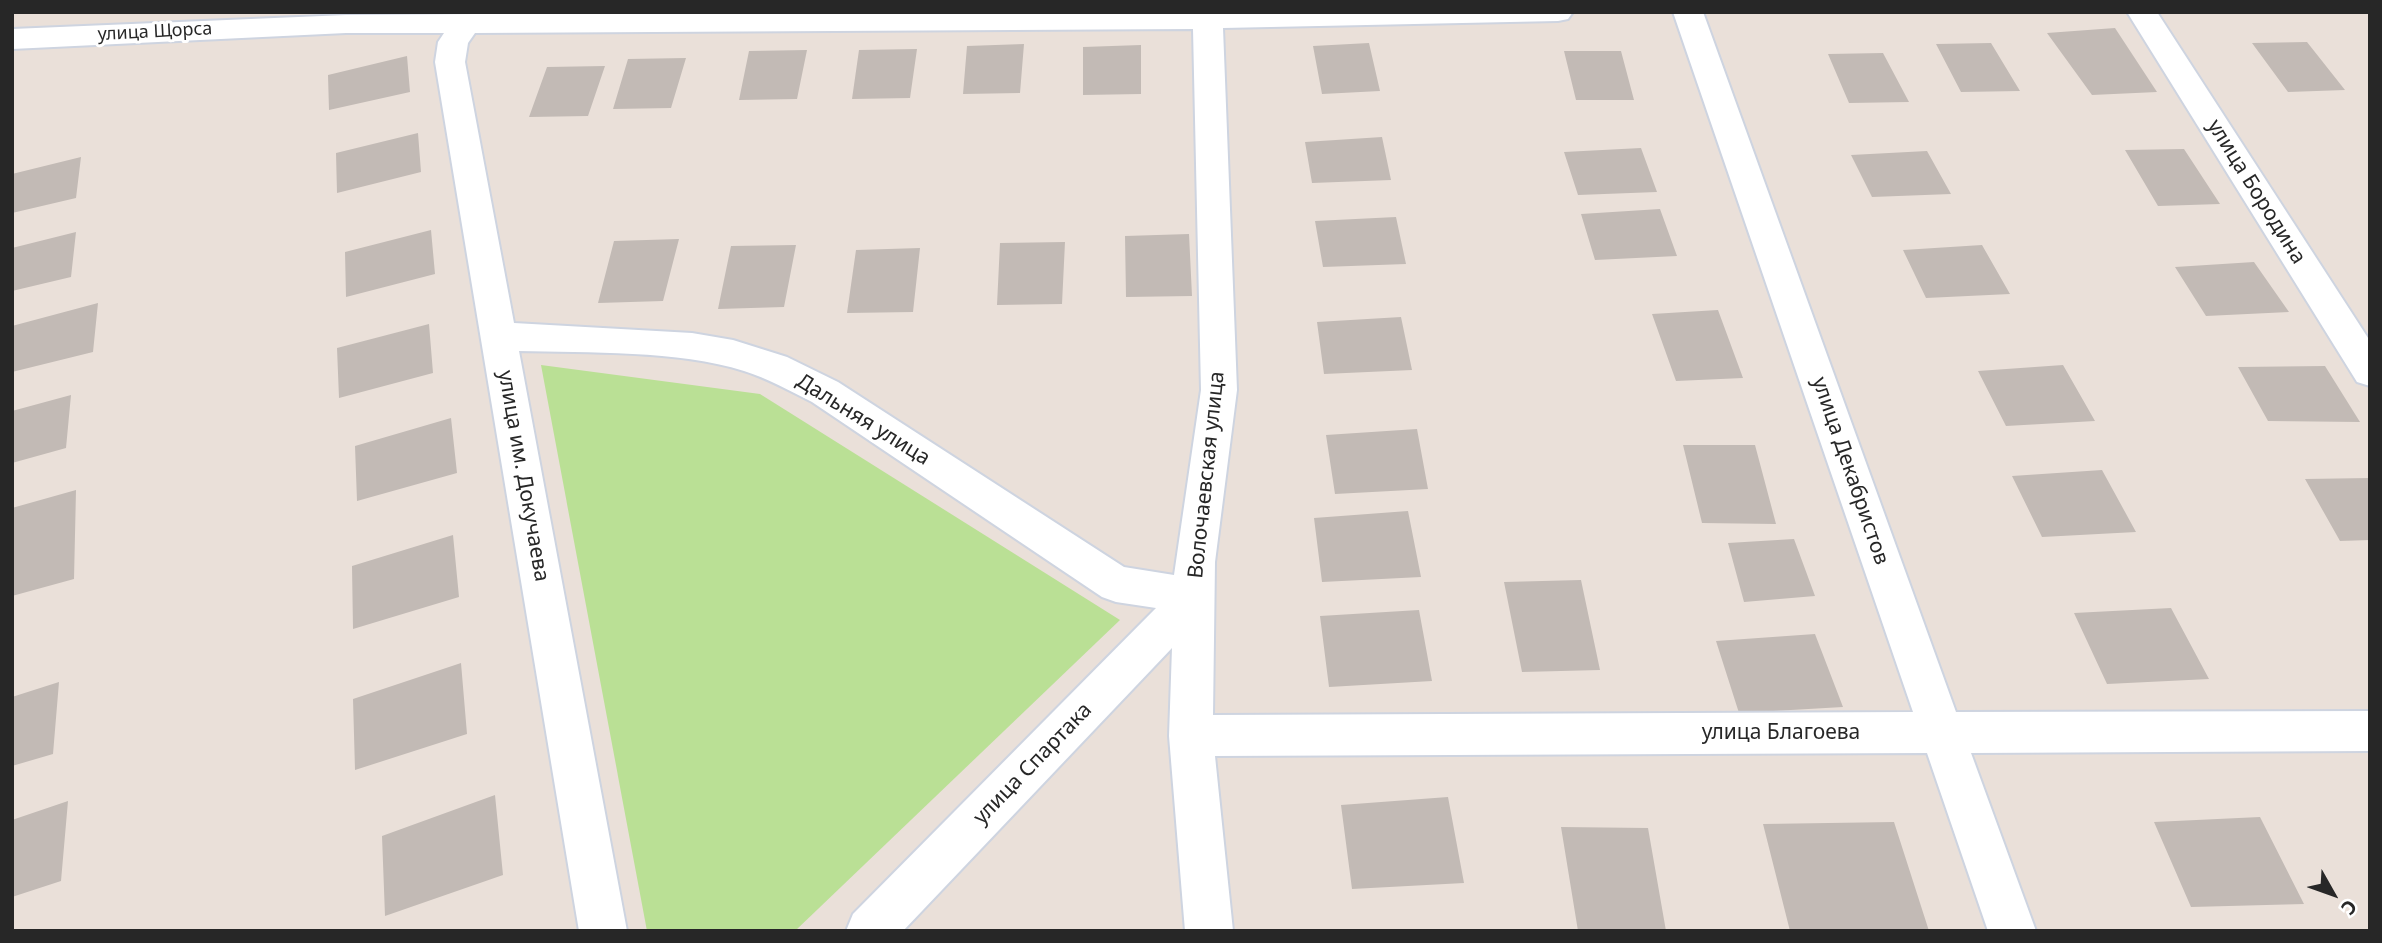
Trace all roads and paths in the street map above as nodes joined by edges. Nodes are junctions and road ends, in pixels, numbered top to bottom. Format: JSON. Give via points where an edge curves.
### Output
{"nodes":[{"id":1,"x":1558,"y":12,"type":"edge"},
{"id":2,"x":1688,"y":12,"type":"edge"},
{"id":3,"x":2142,"y":12,"type":"edge"},
{"id":4,"x":1208,"y":19,"type":"junction"},
{"id":5,"x":465,"y":24,"type":"junction"},
{"id":6,"x":12,"y":39,"type":"edge"},
{"id":7,"x":498,"y":336,"type":"junction"},
{"id":8,"x":2370,"y":372,"type":"edge"},
{"id":9,"x":1195,"y":596,"type":"junction"},
{"id":10,"x":2370,"y":731,"type":"edge"},
{"id":11,"x":1942,"y":733,"type":"junction"},
{"id":12,"x":1191,"y":736,"type":"junction"},
{"id":13,"x":603,"y":931,"type":"edge"},
{"id":14,"x":870,"y":931,"type":"edge"},
{"id":15,"x":1209,"y":931,"type":"edge"},
{"id":16,"x":2012,"y":931,"type":"edge"}],
"edges":[{"from":1,"to":4,"type":"street","name":"улица Щорса"},
{"from":2,"to":11,"type":"street","name":"улица Декабристов"},
{"from":3,"to":8,"type":"street","name":"улица Бородина"},
{"from":4,"to":5,"type":"street","name":"улица Щорса"},
{"from":4,"to":9,"type":"street","name":"Волочаевская улица","via":[[1219,390],[1195,562]]},
{"from":5,"to":6,"type":"street","name":"улица Щорса","via":[[346,24]]},
{"from":5,"to":7,"type":"street","name":"улица им. Докучаева","via":[[453,42],[450,62]]},
{"from":7,"to":9,"type":"street","name":"Дальняя улица","via":[[722,351],[781,370],[825,392],[1116,584]]},
{"from":7,"to":13,"type":"street","name":"улица им. Докучаева"},
{"from":9,"to":12,"type":"street","name":"Волочаевская улица"},
{"from":9,"to":14,"type":"street","name":"улица Спартака"},
{"from":10,"to":11,"type":"street","name":"улица Благоева"},
{"from":11,"to":12,"type":"street","name":"улица Благоева"},
{"from":11,"to":16,"type":"street","name":"улица Декабристов"},
{"from":12,"to":15,"type":"street","name":"Волочаевская улица"}]}
